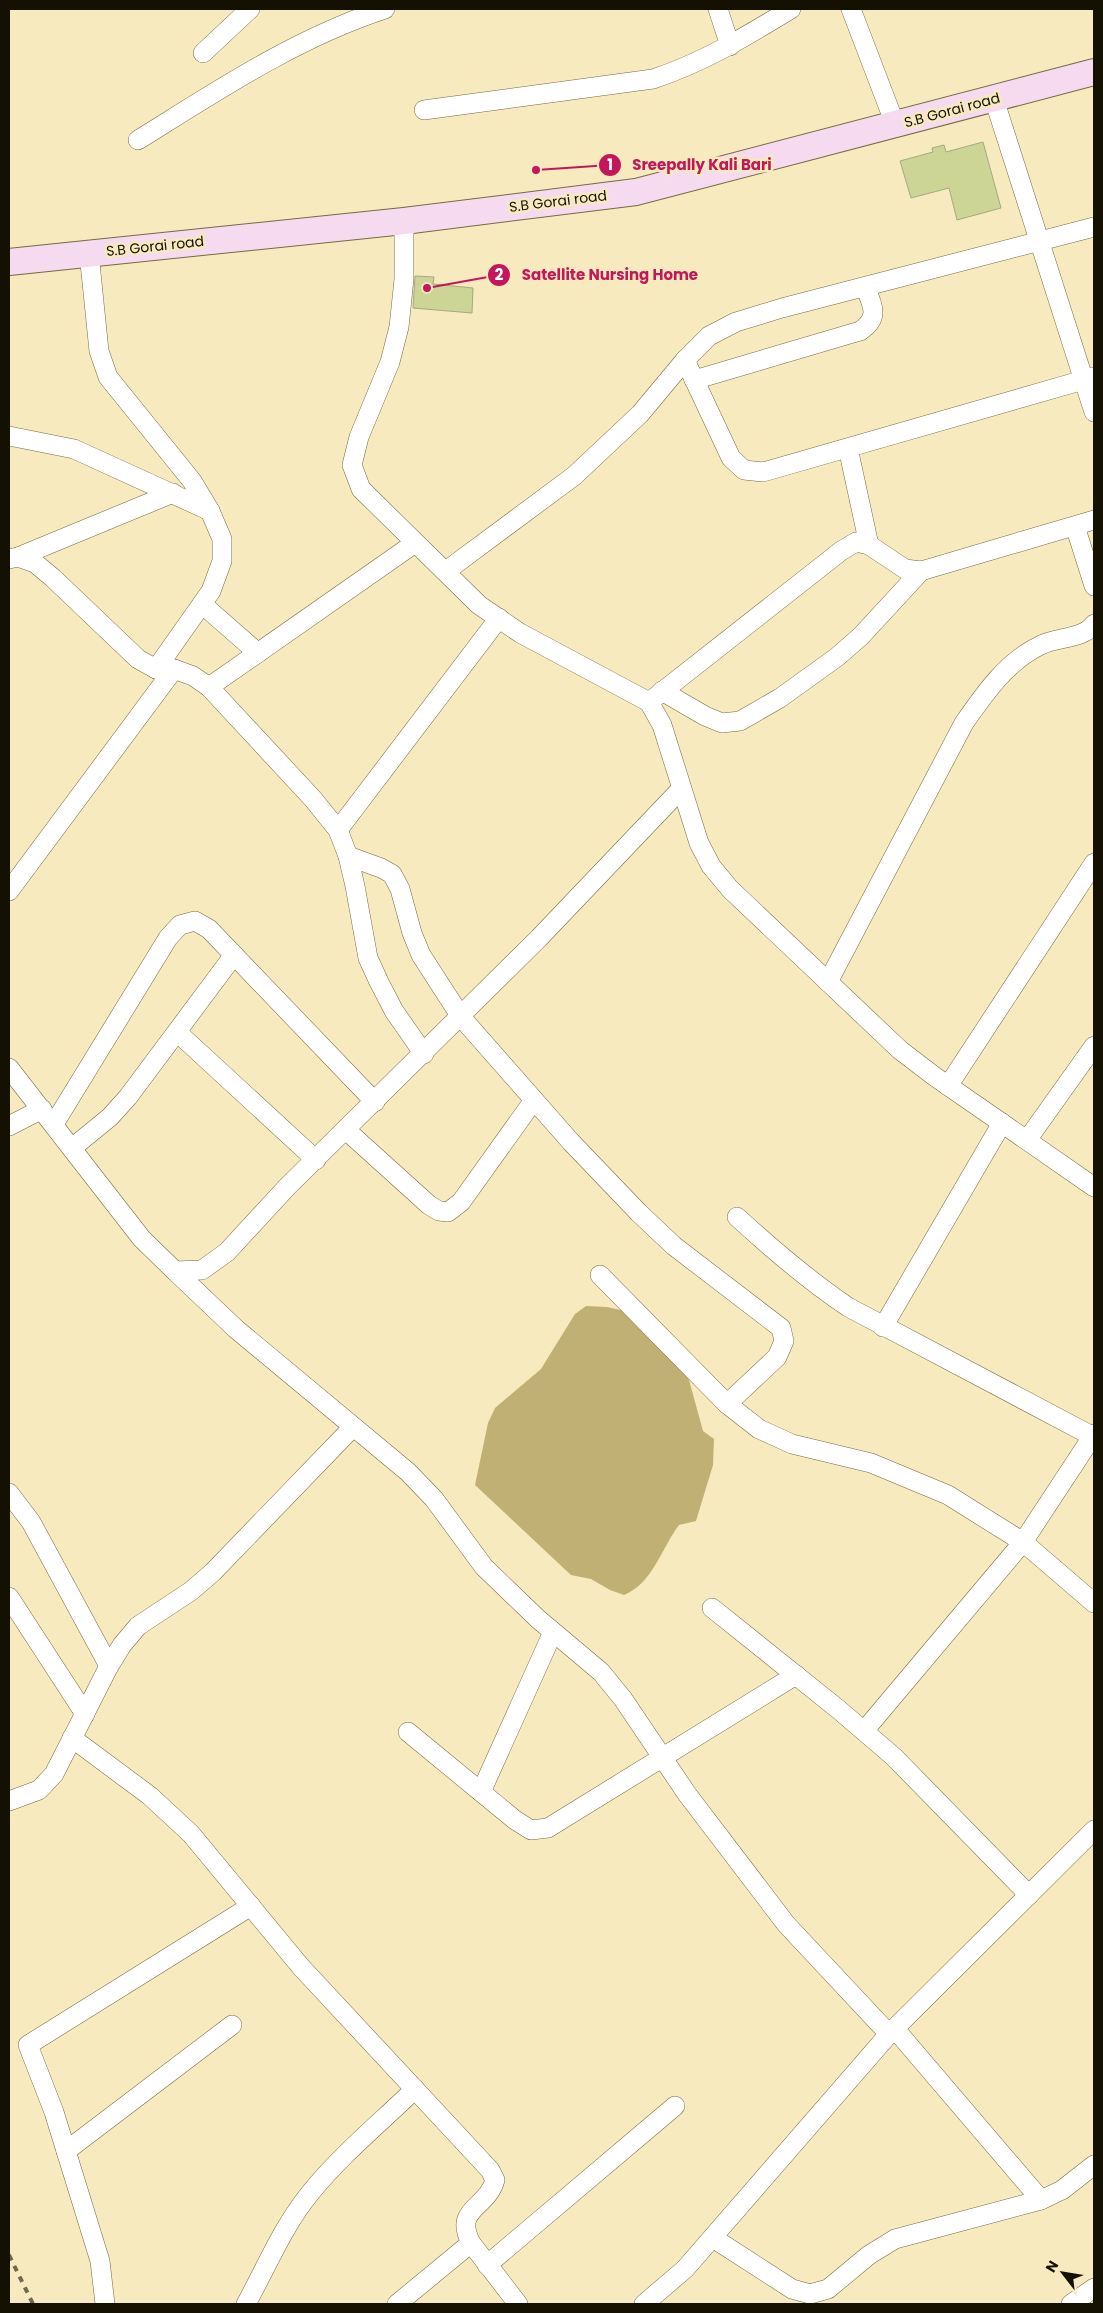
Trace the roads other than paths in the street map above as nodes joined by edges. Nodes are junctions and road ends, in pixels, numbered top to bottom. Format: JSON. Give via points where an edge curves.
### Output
{"nodes":[{"id":1,"x":250,"y":9,"type":"edge"},
{"id":2,"x":386,"y":9,"type":"edge"},
{"id":3,"x":718,"y":9,"type":"edge"},
{"id":4,"x":791,"y":9,"type":"edge"},
{"id":5,"x":851,"y":9,"type":"edge"},
{"id":6,"x":730,"y":46,"type":"junction"},
{"id":7,"x":204,"y":53,"type":"dead end"},
{"id":8,"x":1094,"y":72,"type":"edge"},
{"id":9,"x":994,"y":99,"type":"junction"},
{"id":10,"x":424,"y":110,"type":"dead end"},
{"id":11,"x":895,"y":124,"type":"junction"},
{"id":12,"x":138,"y":140,"type":"dead end"},
{"id":13,"x":404,"y":221,"type":"junction"},
{"id":14,"x":1094,"y":227,"type":"edge"},
{"id":15,"x":1040,"y":242,"type":"junction"},
{"id":16,"x":89,"y":253,"type":"junction"},
{"id":17,"x":9,"y":262,"type":"edge"},
{"id":18,"x":865,"y":286,"type":"junction"},
{"id":19,"x":685,"y":360,"type":"junction"},
{"id":20,"x":1089,"y":378,"type":"edge"},
{"id":21,"x":694,"y":380,"type":"junction"},
{"id":22,"x":1094,"y":412,"type":"edge"},
{"id":23,"x":9,"y":436,"type":"edge"},
{"id":24,"x":848,"y":448,"type":"junction"},
{"id":25,"x":173,"y":493,"type":"junction"},
{"id":26,"x":210,"y":511,"type":"junction"},
{"id":27,"x":1094,"y":520,"type":"edge"},
{"id":28,"x":1075,"y":526,"type":"junction"},
{"id":29,"x":416,"y":542,"type":"junction"},
{"id":30,"x":869,"y":545,"type":"junction"},
{"id":31,"x":14,"y":558,"type":"edge"},
{"id":32,"x":446,"y":571,"type":"junction"},
{"id":33,"x":921,"y":571,"type":"junction"},
{"id":34,"x":1094,"y":586,"type":"edge"},
{"id":35,"x":202,"y":604,"type":"junction"},
{"id":36,"x":499,"y":618,"type":"junction"},
{"id":37,"x":1093,"y":628,"type":"edge"},
{"id":38,"x":258,"y":653,"type":"junction"},
{"id":39,"x":165,"y":669,"type":"junction"},
{"id":40,"x":209,"y":687,"type":"junction"},
{"id":41,"x":655,"y":697,"type":"junction"},
{"id":42,"x":681,"y":789,"type":"junction"},
{"id":43,"x":338,"y":830,"type":"junction"},
{"id":44,"x":348,"y":856,"type":"junction"},
{"id":45,"x":1094,"y":863,"type":"edge"},
{"id":46,"x":9,"y":891,"type":"edge"},
{"id":47,"x":234,"y":955,"type":"junction"},
{"id":48,"x":828,"y":982,"type":"junction"},
{"id":49,"x":461,"y":1017,"type":"junction"},
{"id":50,"x":177,"y":1032,"type":"junction"},
{"id":51,"x":1094,"y":1046,"type":"edge"},
{"id":52,"x":424,"y":1054,"type":"junction"},
{"id":53,"x":9,"y":1068,"type":"edge"},
{"id":54,"x":948,"y":1086,"type":"junction"},
{"id":55,"x":534,"y":1100,"type":"junction"},
{"id":56,"x":375,"y":1102,"type":"junction"},
{"id":57,"x":42,"y":1109,"type":"junction"},
{"id":58,"x":1002,"y":1123,"type":"junction"},
{"id":59,"x":54,"y":1124,"type":"junction"},
{"id":60,"x":9,"y":1126,"type":"edge"},
{"id":61,"x":346,"y":1130,"type":"junction"},
{"id":62,"x":1027,"y":1140,"type":"junction"},
{"id":63,"x":72,"y":1148,"type":"junction"},
{"id":64,"x":316,"y":1160,"type":"junction"},
{"id":65,"x":1091,"y":1177,"type":"edge"},
{"id":66,"x":737,"y":1217,"type":"dead end"},
{"id":67,"x":175,"y":1271,"type":"junction"},
{"id":68,"x":600,"y":1275,"type":"dead end"},
{"id":69,"x":883,"y":1327,"type":"junction"},
{"id":70,"x":727,"y":1404,"type":"junction"},
{"id":71,"x":353,"y":1426,"type":"junction"},
{"id":72,"x":1093,"y":1435,"type":"edge"},
{"id":73,"x":9,"y":1493,"type":"edge"},
{"id":74,"x":1023,"y":1542,"type":"junction"},
{"id":75,"x":9,"y":1597,"type":"edge"},
{"id":76,"x":1094,"y":1603,"type":"edge"},
{"id":77,"x":712,"y":1608,"type":"dead end"},
{"id":78,"x":553,"y":1632,"type":"junction"},
{"id":79,"x":109,"y":1666,"type":"junction"},
{"id":80,"x":796,"y":1675,"type":"junction"},
{"id":81,"x":85,"y":1714,"type":"junction"},
{"id":82,"x":864,"y":1731,"type":"junction"},
{"id":83,"x":408,"y":1732,"type":"dead end"},
{"id":84,"x":72,"y":1738,"type":"junction"},
{"id":85,"x":662,"y":1758,"type":"junction"},
{"id":86,"x":481,"y":1792,"type":"junction"},
{"id":87,"x":9,"y":1801,"type":"edge"},
{"id":88,"x":1094,"y":1830,"type":"edge"},
{"id":89,"x":1029,"y":1895,"type":"junction"},
{"id":90,"x":251,"y":1906,"type":"junction"},
{"id":91,"x":232,"y":2025,"type":"dead end"},
{"id":92,"x":892,"y":2031,"type":"junction"},
{"id":93,"x":415,"y":2090,"type":"junction"},
{"id":94,"x":675,"y":2106,"type":"dead end"},
{"id":95,"x":66,"y":2151,"type":"junction"},
{"id":96,"x":1094,"y":2165,"type":"edge"},
{"id":97,"x":1041,"y":2200,"type":"junction"},
{"id":98,"x":713,"y":2238,"type":"junction"},
{"id":99,"x":471,"y":2243,"type":"junction"},
{"id":100,"x":487,"y":2265,"type":"junction"},
{"id":101,"x":1094,"y":2288,"type":"edge"},
{"id":102,"x":105,"y":2304,"type":"edge"},
{"id":103,"x":246,"y":2304,"type":"edge"},
{"id":104,"x":397,"y":2304,"type":"edge"},
{"id":105,"x":518,"y":2304,"type":"edge"},
{"id":106,"x":644,"y":2304,"type":"edge"},
{"id":107,"x":1071,"y":2304,"type":"edge"}],
"edges":[{"from":1,"to":7,"type":"street"},
{"from":2,"to":12,"type":"street","via":[[312,37],[256,67]]},
{"from":3,"to":6,"type":"street"},
{"from":4,"to":6,"type":"street"},
{"from":5,"to":11,"type":"street"},
{"from":6,"to":10,"type":"street","via":[[687,68],[653,79]]},
{"from":8,"to":9,"type":"street","name":"S.B Gorai road"},
{"from":9,"to":11,"type":"street","name":"S.B Gorai road"},
{"from":9,"to":15,"type":"street"},
{"from":11,"to":13,"type":"street","name":"S.B Gorai road","via":[[636,192]]},
{"from":13,"to":16,"type":"street","name":"S.B Gorai road"},
{"from":13,"to":29,"type":"street","via":[[404,279],[399,327],[390,362],[359,437],[352,465],[361,489]]},
{"from":14,"to":15,"type":"street"},
{"from":15,"to":18,"type":"street"},
{"from":15,"to":20,"type":"street"},
{"from":16,"to":17,"type":"street","name":"S.B Gorai road"},
{"from":16,"to":26,"type":"street","via":[[99,351],[108,377],[186,474]]},
{"from":18,"to":19,"type":"street","via":[[736,322],[709,336]]},
{"from":18,"to":21,"type":"street","via":[[873,317],[860,331]]},
{"from":19,"to":21,"type":"street"},
{"from":19,"to":32,"type":"street","via":[[640,414],[574,476]]},
{"from":20,"to":22,"type":"street"},
{"from":20,"to":24,"type":"street"},
{"from":21,"to":24,"type":"street","via":[[731,458],[744,470],[763,472]]},
{"from":23,"to":25,"type":"street","via":[[74,449]]},
{"from":24,"to":30,"type":"street"},
{"from":25,"to":26,"type":"street"},
{"from":25,"to":31,"type":"street"},
{"from":26,"to":35,"type":"street","via":[[222,539],[222,561],[211,591]]},
{"from":27,"to":28,"type":"street"},
{"from":28,"to":33,"type":"street"},
{"from":28,"to":34,"type":"street"},
{"from":29,"to":32,"type":"street"},
{"from":29,"to":38,"type":"street"},
{"from":30,"to":33,"type":"street","via":[[905,569]]},
{"from":30,"to":41,"type":"street","via":[[856,542],[841,550]]},
{"from":31,"to":39,"type":"street","via":[[34,563],[53,578],[138,659]]},
{"from":32,"to":36,"type":"street","via":[[479,605]]},
{"from":33,"to":41,"type":"street","via":[[837,658],[740,721],[722,722]]},
{"from":35,"to":38,"type":"street"},
{"from":35,"to":39,"type":"street"},
{"from":36,"to":41,"type":"street","via":[[520,633]]},
{"from":36,"to":43,"type":"street"},
{"from":37,"to":48,"type":"street","via":[[1042,644],[1018,659],[987,690],[964,723]]},
{"from":38,"to":40,"type":"street"},
{"from":39,"to":40,"type":"street","via":[[193,676]]},
{"from":39,"to":46,"type":"street"},
{"from":40,"to":43,"type":"street"},
{"from":41,"to":42,"type":"street"},
{"from":42,"to":48,"type":"street","via":[[699,843],[711,866],[730,889]]},
{"from":42,"to":49,"type":"street"},
{"from":43,"to":44,"type":"street"},
{"from":44,"to":49,"type":"street","via":[[392,874],[421,955]]},
{"from":44,"to":52,"type":"street","via":[[368,958],[394,1011]]},
{"from":45,"to":54,"type":"street"},
{"from":47,"to":50,"type":"street"},
{"from":47,"to":56,"type":"street"},
{"from":47,"to":59,"type":"street","via":[[210,929],[196,921],[180,925],[168,938]]},
{"from":48,"to":54,"type":"street","via":[[900,1050]]},
{"from":49,"to":52,"type":"street"},
{"from":49,"to":55,"type":"street"},
{"from":50,"to":63,"type":"street","via":[[116,1110]]},
{"from":50,"to":64,"type":"street"},
{"from":51,"to":62,"type":"street"},
{"from":52,"to":56,"type":"street"},
{"from":53,"to":57,"type":"street"},
{"from":54,"to":58,"type":"street"},
{"from":55,"to":61,"type":"street","via":[[461,1202],[448,1212],[429,1205]]},
{"from":55,"to":70,"type":"street","via":[[604,1177],[674,1246],[781,1328],[784,1341],[777,1357]]},
{"from":56,"to":61,"type":"street"},
{"from":57,"to":59,"type":"street"},
{"from":57,"to":60,"type":"street"},
{"from":58,"to":62,"type":"street"},
{"from":58,"to":69,"type":"street"},
{"from":59,"to":63,"type":"street"},
{"from":61,"to":64,"type":"street"},
{"from":62,"to":65,"type":"street"},
{"from":63,"to":67,"type":"street","via":[[142,1239]]},
{"from":64,"to":67,"type":"street","via":[[227,1252],[202,1270]]},
{"from":66,"to":69,"type":"street","via":[[815,1285]]},
{"from":67,"to":71,"type":"street","via":[[236,1329]]},
{"from":68,"to":70,"type":"street"},
{"from":69,"to":72,"type":"street"},
{"from":70,"to":74,"type":"street","via":[[759,1429],[792,1444],[871,1463],[948,1495]]},
{"from":71,"to":78,"type":"street","via":[[408,1472],[434,1499],[484,1567]]},
{"from":71,"to":79,"type":"street","via":[[213,1572],[191,1591],[138,1626]]},
{"from":72,"to":74,"type":"street"},
{"from":73,"to":79,"type":"street","via":[[31,1522]]},
{"from":74,"to":76,"type":"street"},
{"from":74,"to":82,"type":"street"},
{"from":75,"to":81,"type":"street"},
{"from":77,"to":80,"type":"street"},
{"from":78,"to":85,"type":"street","via":[[601,1672]]},
{"from":78,"to":86,"type":"street"},
{"from":79,"to":81,"type":"street"},
{"from":80,"to":82,"type":"street"},
{"from":80,"to":85,"type":"street"},
{"from":81,"to":84,"type":"street"},
{"from":82,"to":89,"type":"street","via":[[919,1781]]},
{"from":83,"to":86,"type":"street"},
{"from":84,"to":87,"type":"street","via":[[54,1774],[39,1790]]},
{"from":84,"to":90,"type":"street","via":[[169,1812]]},
{"from":85,"to":86,"type":"street","via":[[548,1828],[531,1830]]},
{"from":85,"to":92,"type":"street","via":[[786,1924]]},
{"from":88,"to":89,"type":"street"},
{"from":89,"to":92,"type":"street"},
{"from":90,"to":93,"type":"street","via":[[301,1967]]},
{"from":90,"to":95,"type":"street","via":[[28,2045]]},
{"from":91,"to":95,"type":"street"},
{"from":92,"to":97,"type":"street"},
{"from":92,"to":98,"type":"street"},
{"from":93,"to":99,"type":"street","via":[[490,2170],[495,2180],[493,2190],[468,2214],[464,2224]]},
{"from":93,"to":103,"type":"street","via":[[311,2192],[272,2250]]},
{"from":94,"to":100,"type":"street"},
{"from":95,"to":102,"type":"street","via":[[100,2261]]},
{"from":96,"to":97,"type":"street","via":[[1062,2190]]},
{"from":97,"to":98,"type":"street","via":[[895,2239],[869,2255],[828,2289],[810,2294],[792,2289]]},
{"from":98,"to":106,"type":"street"},
{"from":99,"to":100,"type":"street"},
{"from":99,"to":104,"type":"street"},
{"from":100,"to":105,"type":"street"},
{"from":101,"to":107,"type":"street"}]}
